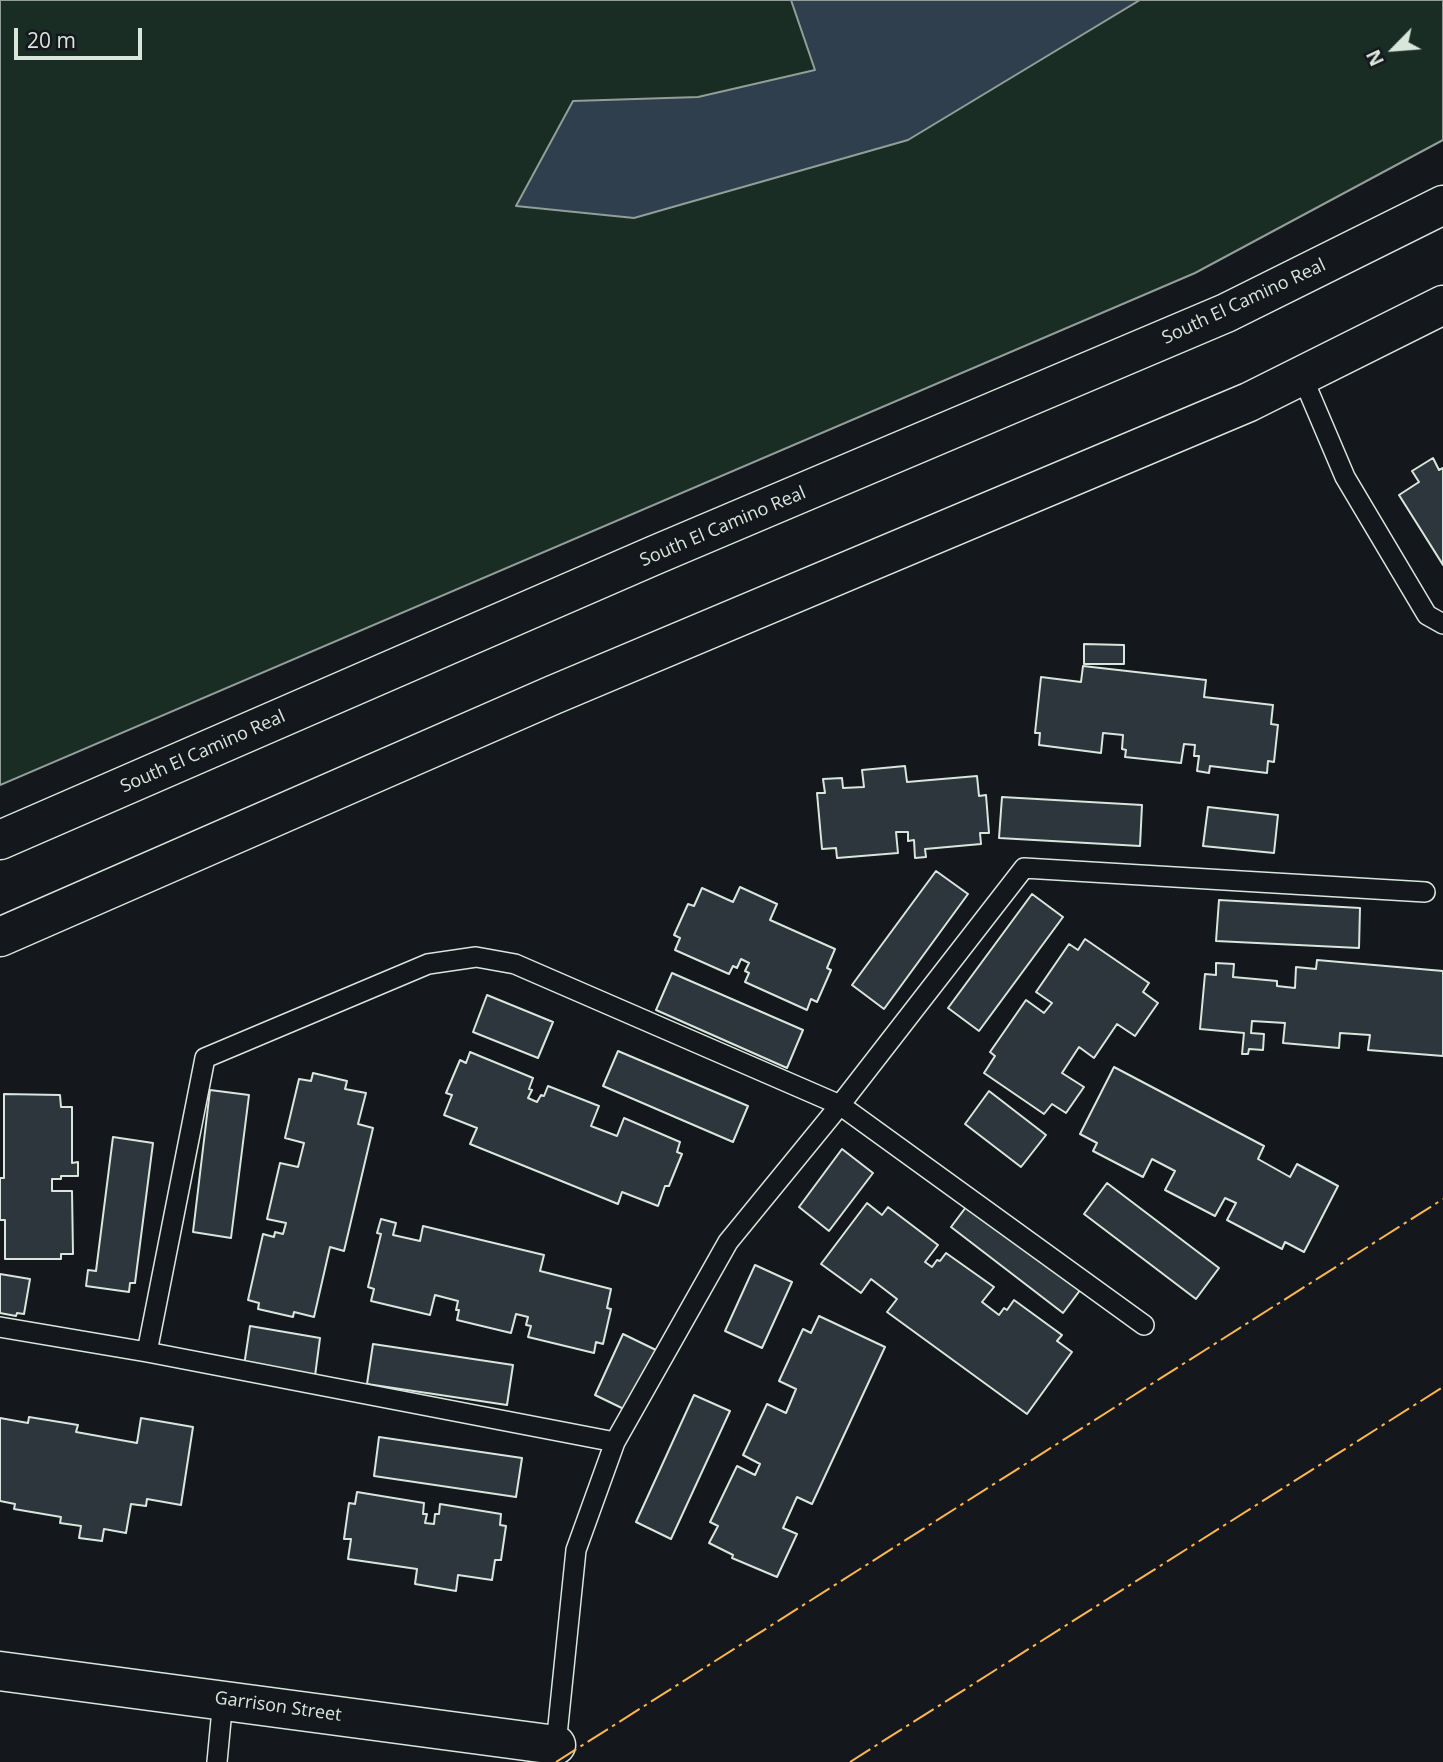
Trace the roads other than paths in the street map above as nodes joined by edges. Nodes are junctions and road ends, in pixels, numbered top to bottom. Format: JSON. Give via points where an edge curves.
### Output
{"nodes":[{"id":1,"x":1443,"y":205,"type":"edge"},
{"id":2,"x":1443,"y":305,"type":"edge"},
{"id":3,"x":1302,"y":376,"type":"junction"},
{"id":4,"x":1443,"y":624,"type":"edge"},
{"id":5,"x":0,"y":841,"type":"edge"},
{"id":6,"x":1424,"y":892,"type":"dead end"},
{"id":7,"x":0,"y":937,"type":"edge"},
{"id":8,"x":841,"y":1105,"type":"junction"},
{"id":9,"x":1144,"y":1325,"type":"dead end"},
{"id":10,"x":0,"y":1327,"type":"edge"},
{"id":11,"x":147,"y":1352,"type":"junction"},
{"id":12,"x":614,"y":1442,"type":"junction"},
{"id":13,"x":0,"y":1671,"type":"edge"},
{"id":14,"x":223,"y":1699,"type":"junction"},
{"id":15,"x":556,"y":1745,"type":"joint"},
{"id":16,"x":217,"y":1762,"type":"edge"}],
"edges":[{"from":1,"to":5,"type":"main road","name":"South El Camino Real","via":[[1226,313],[655,555]]},
{"from":2,"to":3,"type":"main road"},
{"from":3,"to":4,"type":"lane","via":[[1345,477],[1427,615]]},
{"from":3,"to":7,"type":"main road","via":[[1250,402],[540,700]]},
{"from":6,"to":8,"type":"lane","via":[[1024,868]]},
{"from":8,"to":9,"type":"lane"},
{"from":8,"to":11,"type":"lane","via":[[515,964],[476,957],[428,964],[205,1058]]},
{"from":8,"to":12,"type":"lane","via":[[728,1242]]},
{"from":10,"to":11,"type":"lane"},
{"from":11,"to":12,"type":"lane"},
{"from":12,"to":15,"type":"lane","via":[[576,1550]]},
{"from":13,"to":14,"type":"main road","name":"Garrison Street"},
{"from":14,"to":15,"type":"main road","name":"Garrison Street"},
{"from":14,"to":16,"type":"lane"}]}
